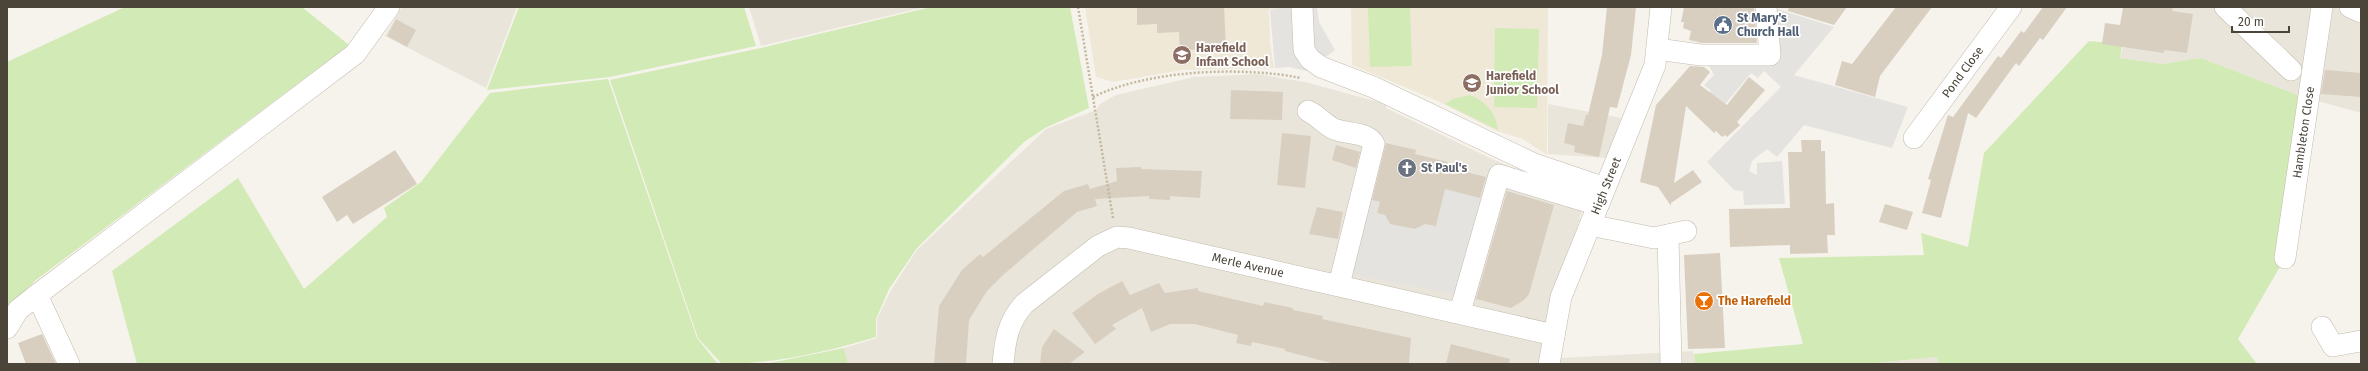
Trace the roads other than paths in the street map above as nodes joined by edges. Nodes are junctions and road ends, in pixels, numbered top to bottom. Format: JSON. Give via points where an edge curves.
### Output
{"nodes":[{"id":1,"x":389,"y":7,"type":"edge"},
{"id":2,"x":1302,"y":7,"type":"edge"},
{"id":3,"x":1661,"y":7,"type":"edge"},
{"id":4,"x":1766,"y":7,"type":"edge"},
{"id":5,"x":2011,"y":7,"type":"edge"},
{"id":6,"x":2225,"y":7,"type":"edge"},
{"id":7,"x":2322,"y":7,"type":"edge"},
{"id":8,"x":2350,"y":7,"type":"edge"},
{"id":9,"x":2361,"y":12,"type":"edge"},
{"id":10,"x":1657,"y":49,"type":"junction"},
{"id":11,"x":2291,"y":70,"type":"dead end"},
{"id":12,"x":1308,"y":111,"type":"dead end"},
{"id":13,"x":1914,"y":138,"type":"dead end"},
{"id":14,"x":1602,"y":197,"type":"junction"},
{"id":15,"x":1590,"y":225,"type":"junction"},
{"id":16,"x":2285,"y":258,"type":"dead end"},
{"id":17,"x":1340,"y":285,"type":"junction"},
{"id":18,"x":37,"y":295,"type":"junction"},
{"id":19,"x":1460,"y":312,"type":"junction"},
{"id":20,"x":2322,"y":327,"type":"dead end"},
{"id":21,"x":7,"y":328,"type":"edge"},
{"id":22,"x":1554,"y":335,"type":"junction"},
{"id":23,"x":2361,"y":341,"type":"edge"},
{"id":24,"x":69,"y":364,"type":"edge"},
{"id":25,"x":1003,"y":364,"type":"edge"},
{"id":26,"x":1549,"y":364,"type":"edge"},
{"id":27,"x":1671,"y":364,"type":"edge"}],
"edges":[{"from":1,"to":18,"type":"street","via":[[355,54]]},
{"from":2,"to":14,"type":"street","via":[[1304,50],[1310,59],[1321,67],[1374,87]]},
{"from":3,"to":10,"type":"street","name":"High Street"},
{"from":4,"to":10,"type":"street","via":[[1770,55],[1701,55]]},
{"from":5,"to":13,"type":"street","name":"Pond Close"},
{"from":6,"to":11,"type":"street"},
{"from":7,"to":16,"type":"street","name":"Hambleton Close"},
{"from":8,"to":9,"type":"street"},
{"from":10,"to":14,"type":"street","name":"High Street","via":[[1655,65]]},
{"from":12,"to":17,"type":"street","via":[[1335,130],[1368,137],[1374,144]]},
{"from":14,"to":15,"type":"street","name":"High Street"},
{"from":14,"to":19,"type":"street","via":[[1500,175]]},
{"from":15,"to":22,"type":"street","name":"High Street","via":[[1561,297]]},
{"from":15,"to":27,"type":"street","via":[[1654,238],[1677,233]]},
{"from":17,"to":19,"type":"street","name":"Merle Avenue"},
{"from":17,"to":25,"type":"street","name":"Merle Avenue","via":[[1117,237],[1098,246],[1024,304],[1015,314],[1004,343]]},
{"from":18,"to":21,"type":"street","via":[[18,310]]},
{"from":18,"to":24,"type":"street"},
{"from":19,"to":22,"type":"street","name":"Merle Avenue"},
{"from":20,"to":23,"type":"street","via":[[2333,346]]},
{"from":22,"to":26,"type":"street","name":"High Street"}]}
